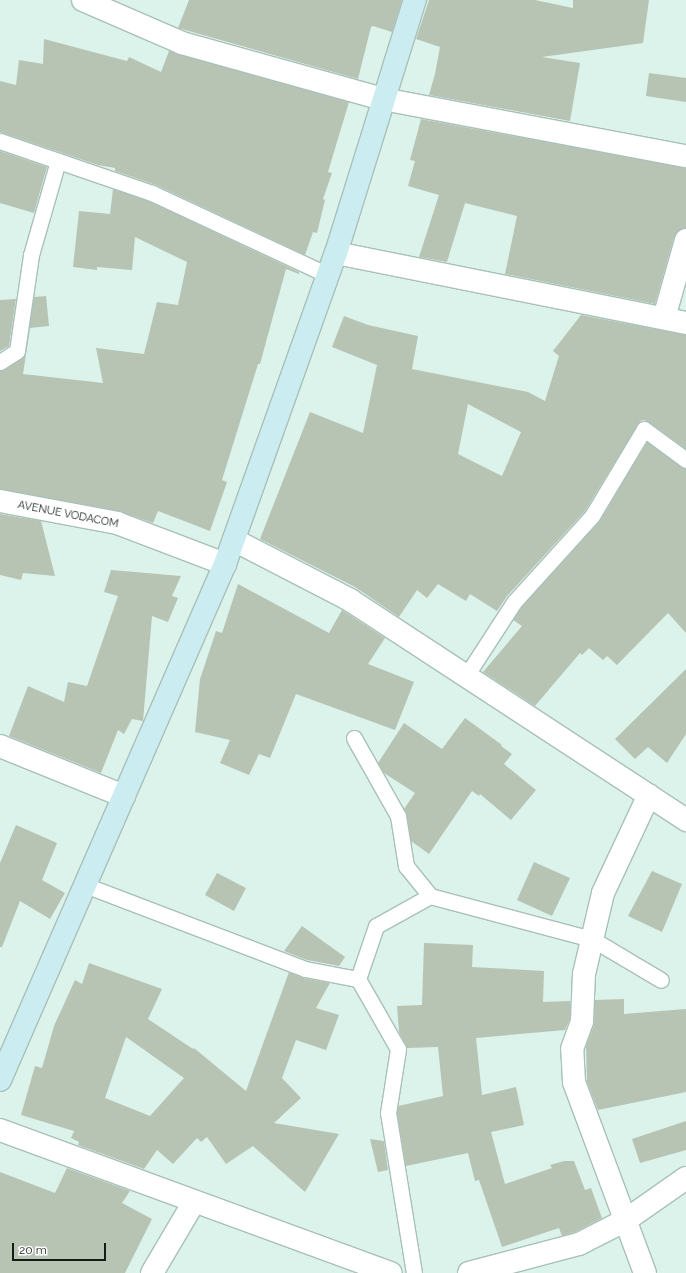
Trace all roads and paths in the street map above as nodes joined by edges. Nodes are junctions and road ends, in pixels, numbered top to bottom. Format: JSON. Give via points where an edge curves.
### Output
{"nodes":[{"id":1,"x":83,"y":0,"type":"edge"},
{"id":2,"x":415,"y":0,"type":"edge"},
{"id":3,"x":383,"y":99,"type":"junction"},
{"id":4,"x":0,"y":141,"type":"edge"},
{"id":5,"x":686,"y":156,"type":"edge"},
{"id":6,"x":58,"y":161,"type":"junction"},
{"id":7,"x":686,"y":240,"type":"edge"},
{"id":8,"x":336,"y":252,"type":"junction"},
{"id":9,"x":328,"y":275,"type":"junction"},
{"id":10,"x":664,"y":318,"type":"junction"},
{"id":11,"x":686,"y":323,"type":"edge"},
{"id":12,"x":0,"y":362,"type":"edge"},
{"id":13,"x":686,"y":460,"type":"edge"},
{"id":14,"x":0,"y":502,"type":"edge"},
{"id":15,"x":234,"y":540,"type":"junction"},
{"id":16,"x":225,"y":564,"type":"junction"},
{"id":17,"x":466,"y":676,"type":"junction"},
{"id":18,"x":354,"y":738,"type":"dead end"},
{"id":19,"x":0,"y":746,"type":"edge"},
{"id":20,"x":649,"y":795,"type":"junction"},
{"id":21,"x":124,"y":796,"type":"junction"},
{"id":22,"x":686,"y":820,"type":"edge"},
{"id":23,"x":85,"y":885,"type":"junction"},
{"id":24,"x":430,"y":896,"type":"junction"},
{"id":25,"x":592,"y":939,"type":"junction"},
{"id":26,"x":358,"y":979,"type":"junction"},
{"id":27,"x":661,"y":980,"type":"dead end"},
{"id":28,"x":0,"y":1080,"type":"edge"},
{"id":29,"x":0,"y":1130,"type":"edge"},
{"id":30,"x":686,"y":1178,"type":"edge"},
{"id":31,"x":194,"y":1202,"type":"junction"},
{"id":32,"x":626,"y":1220,"type":"junction"},
{"id":33,"x":152,"y":1273,"type":"edge"},
{"id":34,"x":391,"y":1273,"type":"edge"},
{"id":35,"x":414,"y":1273,"type":"edge"},
{"id":36,"x":469,"y":1273,"type":"edge"},
{"id":37,"x":645,"y":1273,"type":"edge"}],
"edges":[{"from":1,"to":3,"type":"street","via":[[182,43]]},
{"from":2,"to":3,"type":"street"},
{"from":3,"to":5,"type":"street"},
{"from":3,"to":8,"type":"street"},
{"from":4,"to":6,"type":"lane"},
{"from":6,"to":9,"type":"lane","via":[[152,193]]},
{"from":6,"to":12,"type":"lane","via":[[31,255],[17,350]]},
{"from":7,"to":10,"type":"street"},
{"from":8,"to":9,"type":"street"},
{"from":8,"to":10,"type":"street"},
{"from":9,"to":15,"type":"street"},
{"from":10,"to":11,"type":"street"},
{"from":13,"to":17,"type":"lane","via":[[644,429],[592,516],[514,602]]},
{"from":14,"to":16,"type":"street","name":"AVENUE VODACOM","via":[[117,523]]},
{"from":15,"to":16,"type":"street"},
{"from":15,"to":17,"type":"street","via":[[350,600]]},
{"from":16,"to":21,"type":"street"},
{"from":17,"to":20,"type":"street"},
{"from":18,"to":24,"type":"lane","via":[[398,816],[406,866]]},
{"from":19,"to":21,"type":"street"},
{"from":20,"to":22,"type":"street"},
{"from":20,"to":25,"type":"street","via":[[603,893]]},
{"from":21,"to":23,"type":"street"},
{"from":23,"to":26,"type":"lane","via":[[305,969]]},
{"from":23,"to":28,"type":"street"},
{"from":24,"to":25,"type":"lane"},
{"from":24,"to":26,"type":"lane","via":[[376,926]]},
{"from":25,"to":27,"type":"lane"},
{"from":25,"to":32,"type":"street","via":[[584,974],[582,1021],[572,1049],[574,1082]]},
{"from":26,"to":35,"type":"lane","via":[[398,1050],[388,1113]]},
{"from":29,"to":31,"type":"street"},
{"from":30,"to":32,"type":"street"},
{"from":31,"to":33,"type":"street"},
{"from":31,"to":34,"type":"street"},
{"from":32,"to":36,"type":"street","via":[[579,1244]]},
{"from":32,"to":37,"type":"street"}]}
